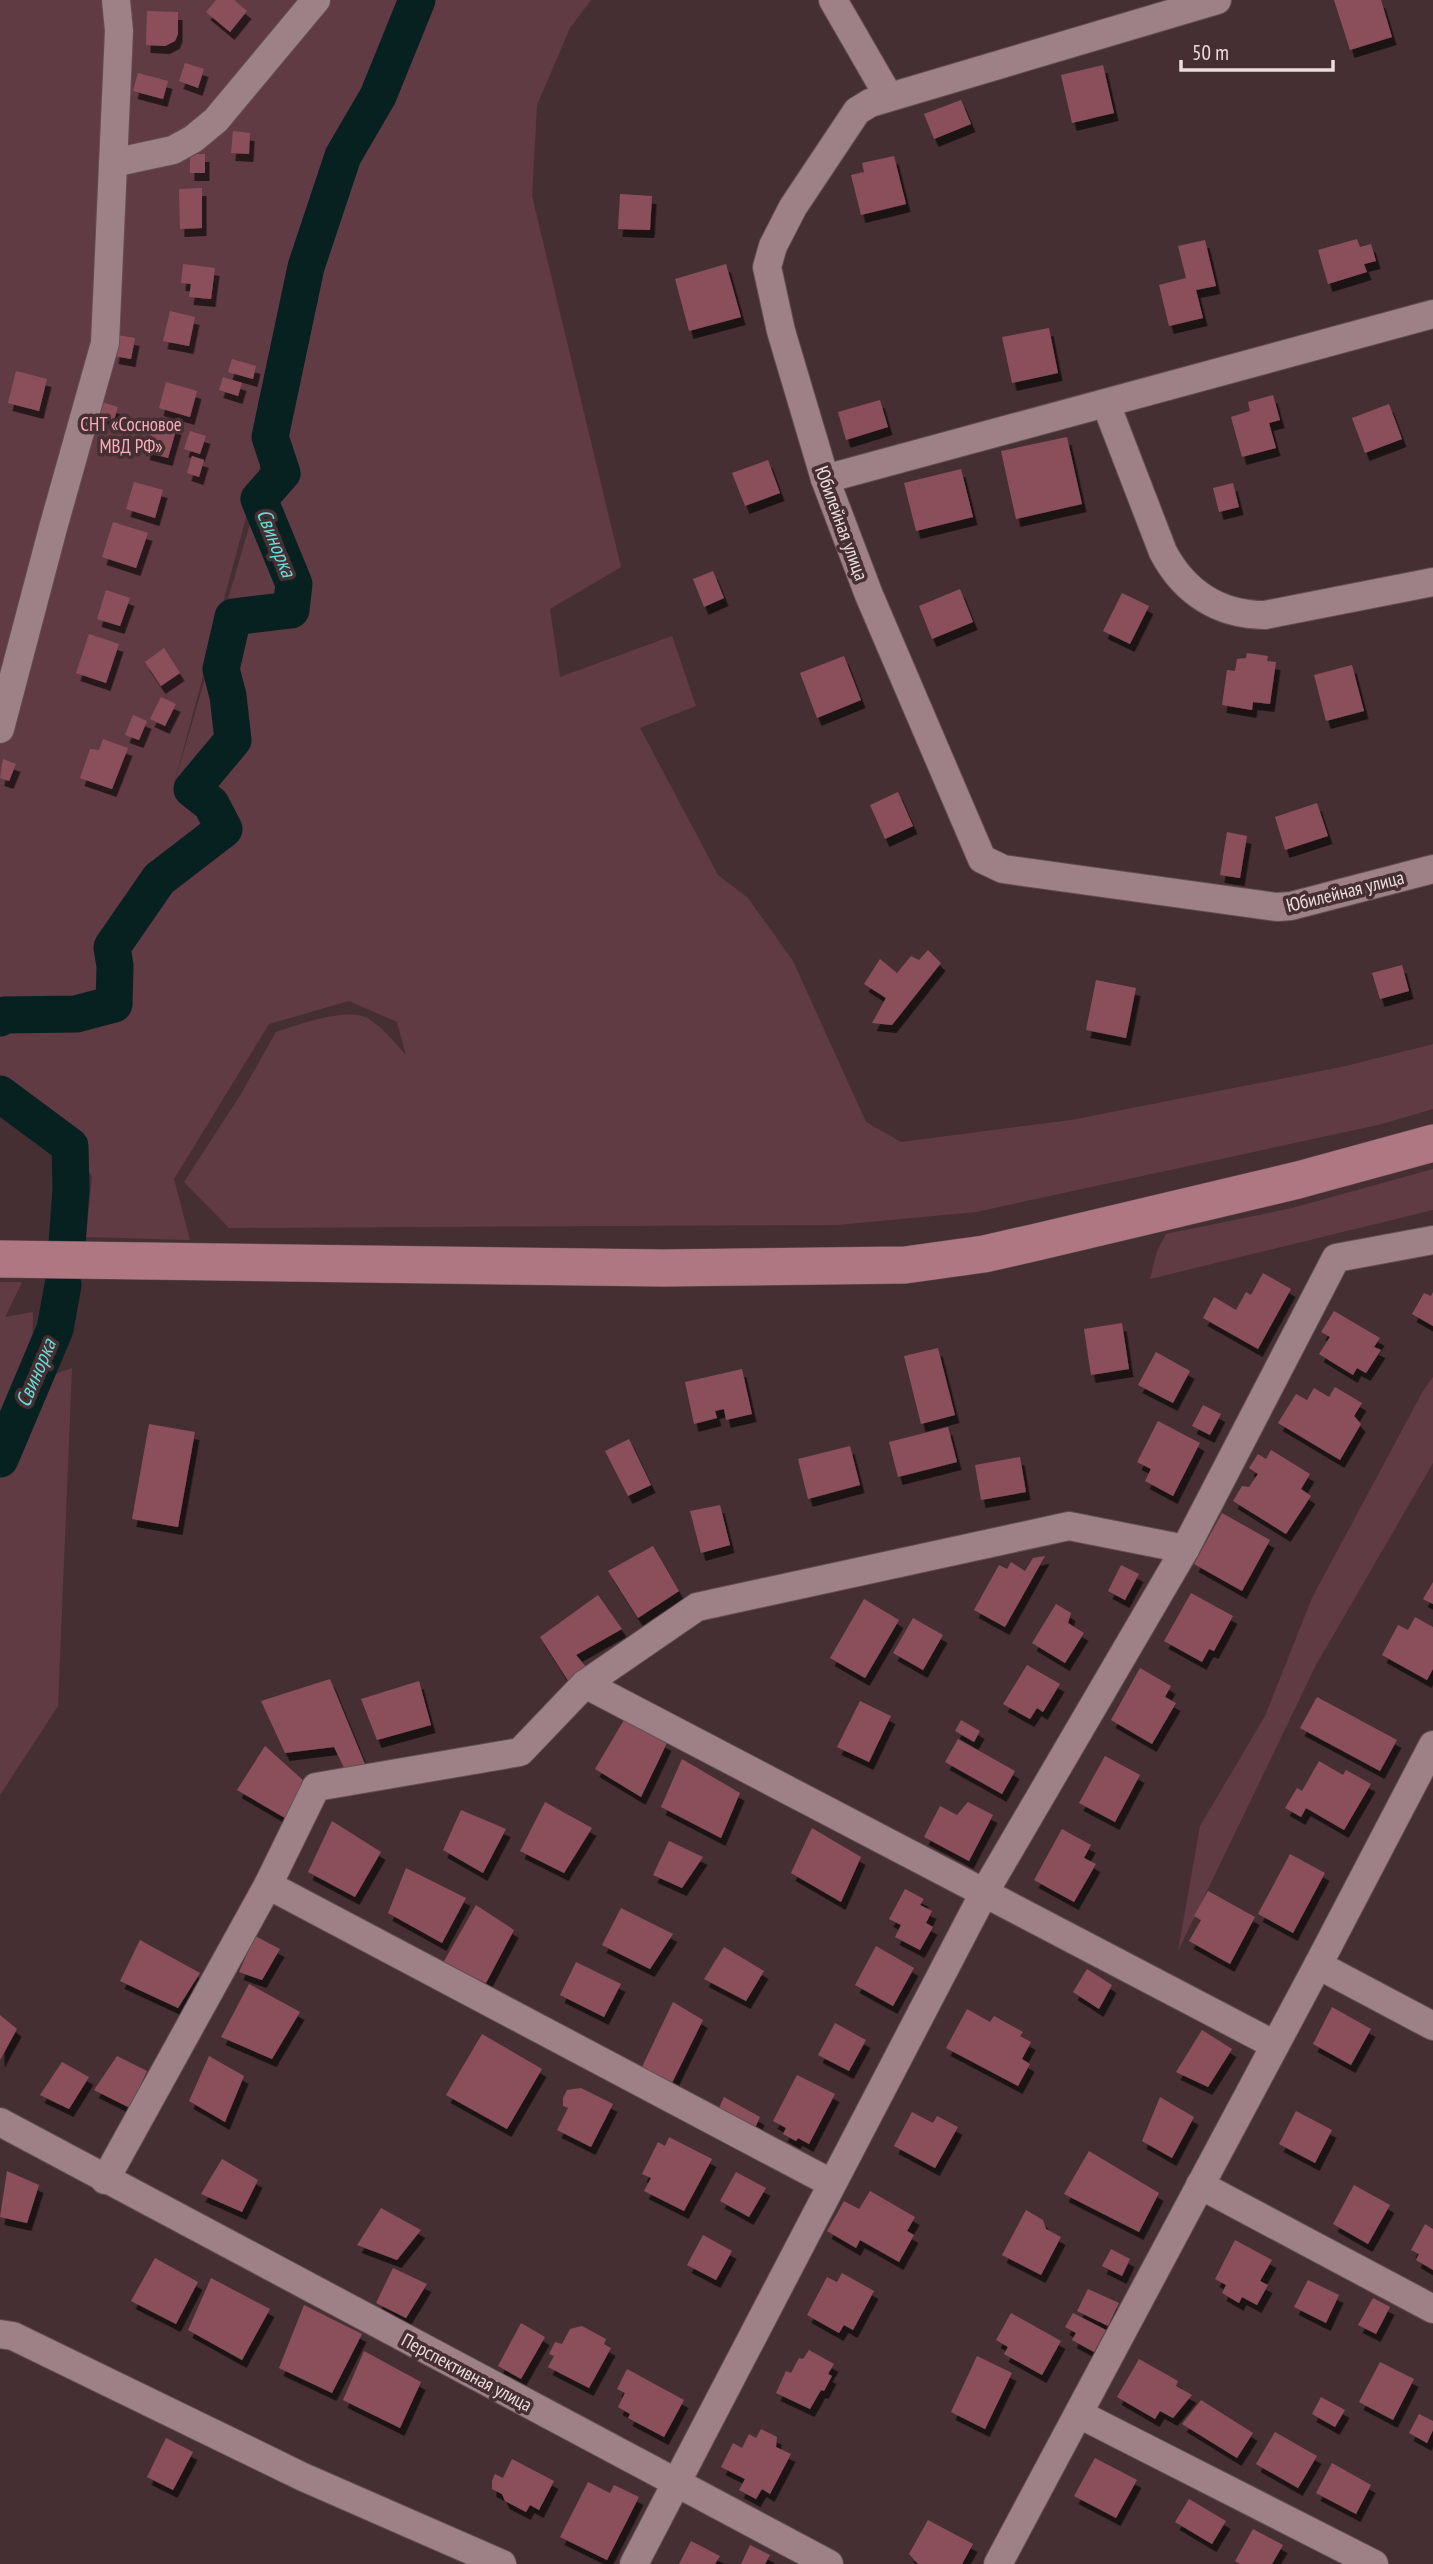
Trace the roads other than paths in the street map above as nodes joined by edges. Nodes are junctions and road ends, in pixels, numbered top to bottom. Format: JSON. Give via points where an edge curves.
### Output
{"nodes":[{"id":1,"x":116,"y":0,"type":"edge"},
{"id":2,"x":316,"y":0,"type":"edge"},
{"id":3,"x":833,"y":0,"type":"edge"},
{"id":4,"x":1217,"y":0,"type":"edge"},
{"id":5,"x":889,"y":97,"type":"junction"},
{"id":6,"x":113,"y":163,"type":"junction"},
{"id":7,"x":1433,"y":314,"type":"edge"},
{"id":8,"x":1106,"y":404,"type":"junction"},
{"id":9,"x":825,"y":479,"type":"junction"},
{"id":10,"x":1433,"y":582,"type":"edge"},
{"id":11,"x":0,"y":729,"type":"edge"},
{"id":12,"x":1433,"y":869,"type":"edge"},
{"id":13,"x":1433,"y":1143,"type":"edge"},
{"id":14,"x":1433,"y":1240,"type":"edge"},
{"id":15,"x":0,"y":1259,"type":"edge"},
{"id":16,"x":1185,"y":1549,"type":"junction"},
{"id":17,"x":585,"y":1684,"type":"junction"},
{"id":18,"x":1433,"y":1745,"type":"edge"},
{"id":19,"x":268,"y":1885,"type":"junction"},
{"id":20,"x":984,"y":1893,"type":"junction"},
{"id":21,"x":1318,"y":1965,"type":"junction"},
{"id":22,"x":1433,"y":2026,"type":"edge"},
{"id":23,"x":1275,"y":2045,"type":"junction"},
{"id":24,"x":0,"y":2122,"type":"edge"},
{"id":25,"x":106,"y":2180,"type":"junction"},
{"id":26,"x":831,"y":2183,"type":"junction"},
{"id":27,"x":1200,"y":2185,"type":"junction"},
{"id":28,"x":1433,"y":2309,"type":"edge"},
{"id":29,"x":0,"y":2334,"type":"edge"},
{"id":30,"x":1079,"y":2414,"type":"junction"},
{"id":31,"x":677,"y":2483,"type":"junction"},
{"id":32,"x":502,"y":2564,"type":"edge"},
{"id":33,"x":634,"y":2564,"type":"edge"},
{"id":34,"x":829,"y":2564,"type":"edge"},
{"id":35,"x":998,"y":2564,"type":"edge"},
{"id":36,"x":1374,"y":2564,"type":"edge"}],
"edges":[{"from":1,"to":6,"type":"street","via":[[119,31]]},
{"from":2,"to":6,"type":"street","via":[[216,120],[193,139],[173,150]]},
{"from":3,"to":5,"type":"street"},
{"from":4,"to":5,"type":"street","name":"Юбилейная улица"},
{"from":5,"to":9,"type":"street","name":"Юбилейная улица","via":[[857,111],[846,124],[793,207],[769,255],[767,267],[781,331]]},
{"from":6,"to":11,"type":"street","via":[[105,343]]},
{"from":7,"to":8,"type":"street"},
{"from":8,"to":9,"type":"street"},
{"from":8,"to":10,"type":"street","via":[[1172,570],[1216,606],[1247,615],[1265,614]]},
{"from":9,"to":12,"type":"street","name":"Юбилейная улица","via":[[869,595],[982,859],[1003,869],[1277,907]]},
{"from":13,"to":15,"type":"main road","via":[[1037,1242],[922,1263],[663,1268]]},
{"from":14,"to":16,"type":"street","via":[[1336,1258]]},
{"from":16,"to":17,"type":"street","via":[[1069,1526],[793,1585],[697,1607]]},
{"from":16,"to":20,"type":"street"},
{"from":17,"to":19,"type":"street","via":[[520,1752],[316,1787]]},
{"from":17,"to":20,"type":"street"},
{"from":18,"to":21,"type":"street"},
{"from":19,"to":25,"type":"street"},
{"from":19,"to":26,"type":"street"},
{"from":20,"to":23,"type":"street"},
{"from":20,"to":26,"type":"street"},
{"from":21,"to":22,"type":"street"},
{"from":21,"to":23,"type":"street"},
{"from":23,"to":27,"type":"street"},
{"from":24,"to":25,"type":"street","name":"Перспективная улица"},
{"from":25,"to":31,"type":"street","name":"Перспективная улица"},
{"from":26,"to":31,"type":"street"},
{"from":27,"to":28,"type":"street"},
{"from":27,"to":30,"type":"street"},
{"from":29,"to":32,"type":"street","via":[[13,2336],[303,2477]]},
{"from":30,"to":35,"type":"street"},
{"from":30,"to":36,"type":"street"},
{"from":31,"to":33,"type":"street"},
{"from":31,"to":34,"type":"street","name":"Перспективная улица"}]}
